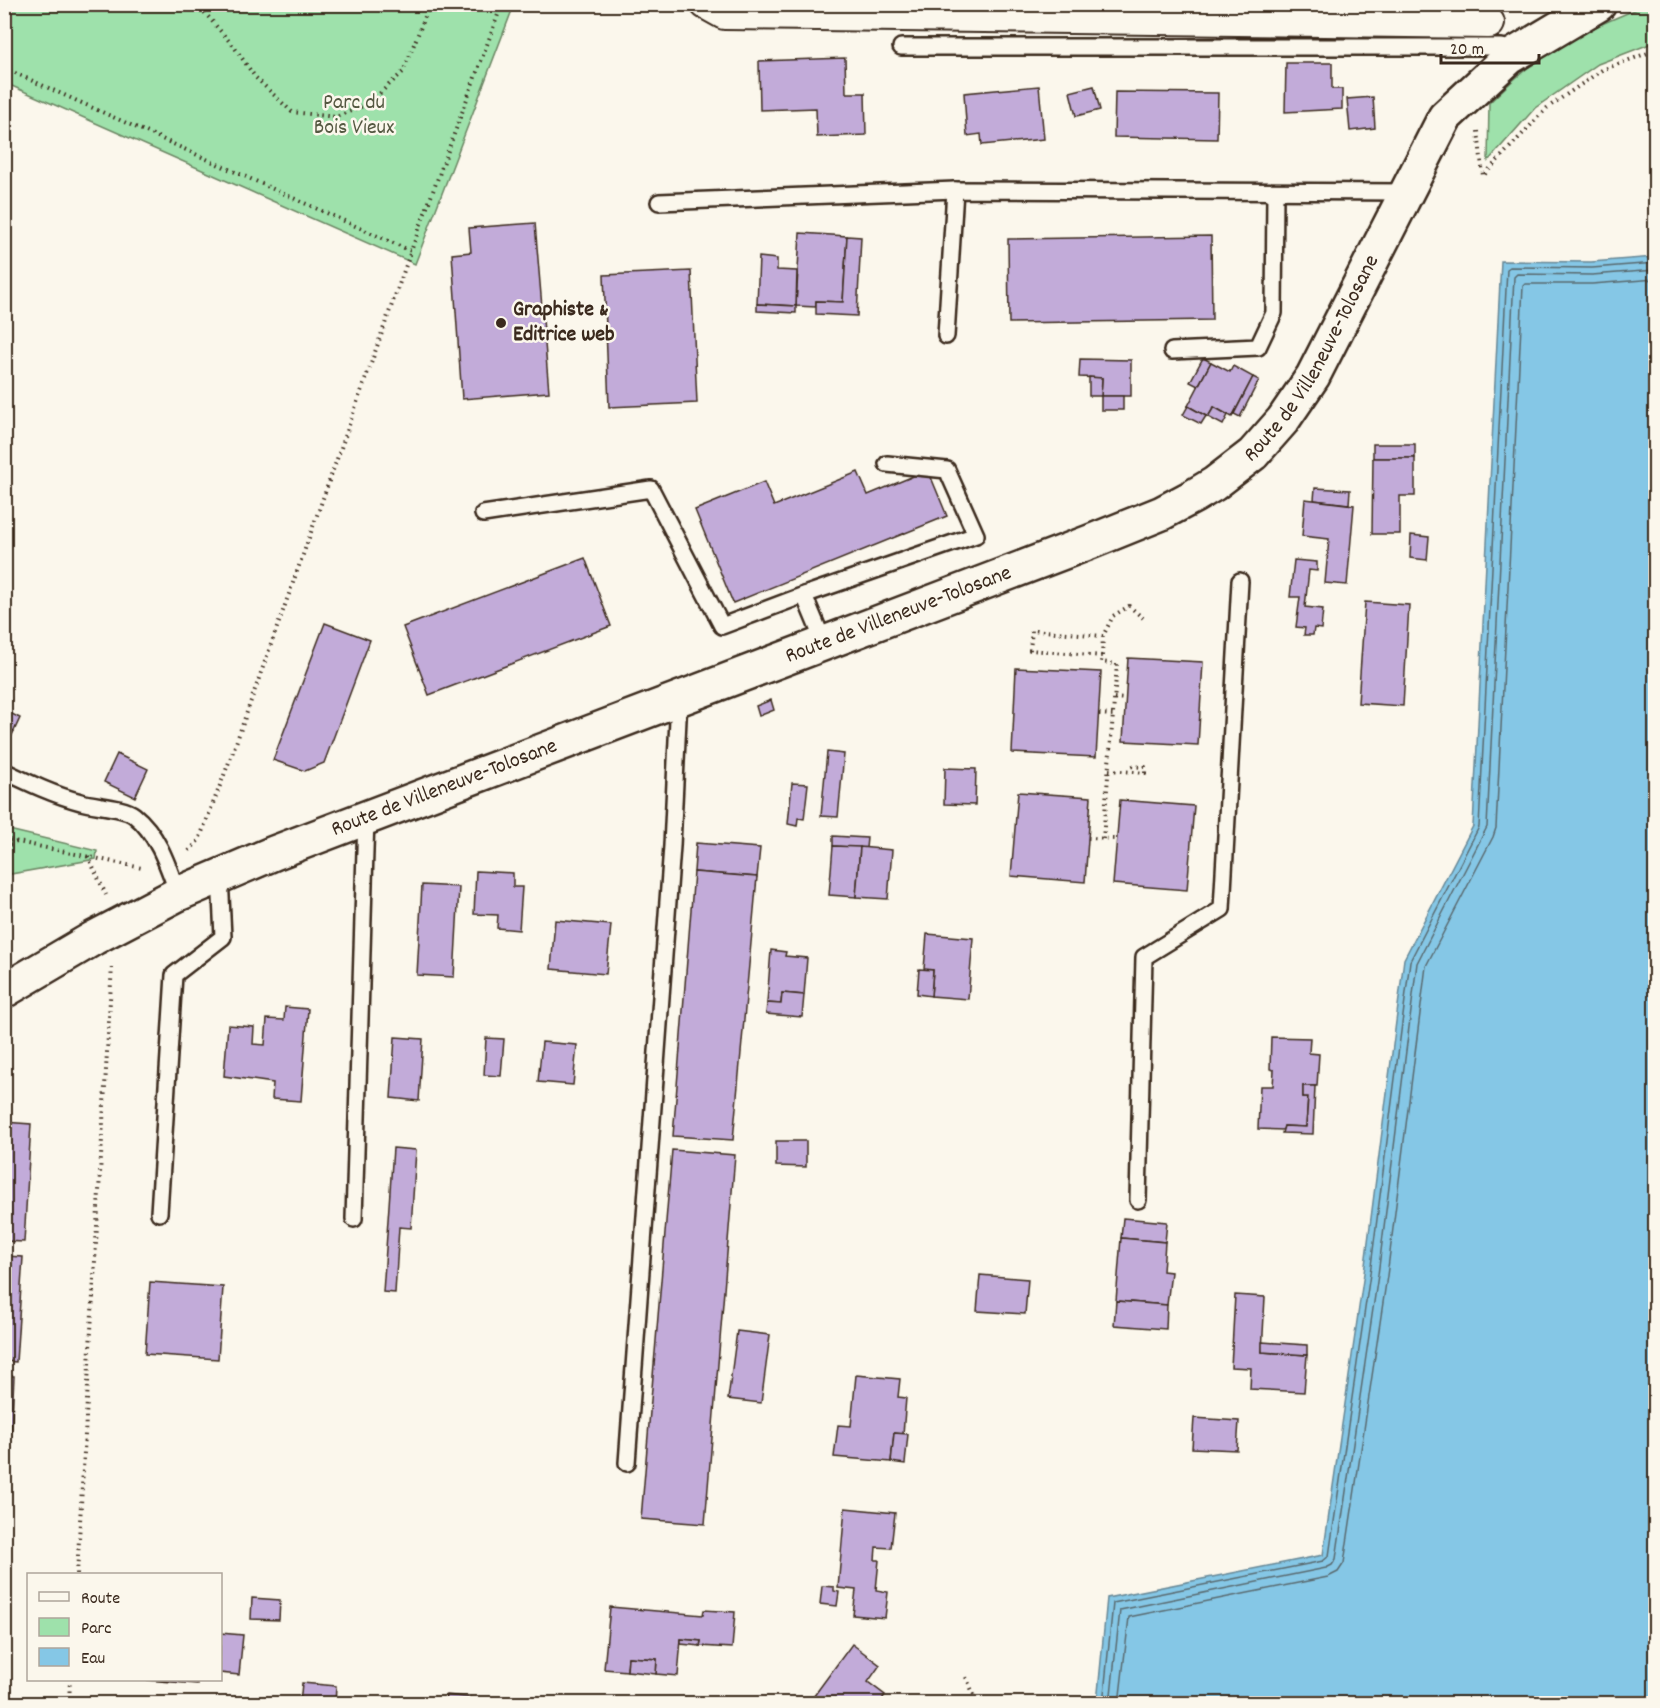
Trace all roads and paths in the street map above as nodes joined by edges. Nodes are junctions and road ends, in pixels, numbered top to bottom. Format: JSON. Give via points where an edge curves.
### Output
{"nodes":[{"id":1,"x":188,"y":4,"type":"edge"},
{"id":2,"x":430,"y":4,"type":"edge"},
{"id":3,"x":502,"y":4,"type":"edge"},
{"id":4,"x":706,"y":4,"type":"edge"},
{"id":5,"x":1599,"y":4,"type":"edge"},
{"id":6,"x":1497,"y":33,"type":"edge"},
{"id":7,"x":902,"y":47,"type":"dead end"},
{"id":8,"x":1656,"y":50,"type":"edge"},
{"id":9,"x":4,"y":68,"type":"edge"},
{"id":10,"x":1473,"y":91,"type":"junction"},
{"id":11,"x":955,"y":190,"type":"junction"},
{"id":12,"x":1275,"y":192,"type":"junction"},
{"id":13,"x":1407,"y":192,"type":"junction"},
{"id":14,"x":659,"y":202,"type":"dead end"},
{"id":15,"x":411,"y":251,"type":"junction"},
{"id":16,"x":946,"y":336,"type":"dead end"},
{"id":17,"x":1172,"y":351,"type":"dead end"},
{"id":18,"x":887,"y":464,"type":"dead end"},
{"id":19,"x":483,"y":514,"type":"dead end"},
{"id":20,"x":1240,"y":580,"type":"dead end"},
{"id":21,"x":804,"y":595,"type":"junction"},
{"id":22,"x":1143,"y":618,"type":"dead end"},
{"id":23,"x":1103,"y":636,"type":"junction"},
{"id":24,"x":825,"y":643,"type":"junction"},
{"id":25,"x":1102,"y":656,"type":"junction"},
{"id":26,"x":679,"y":698,"type":"junction"},
{"id":27,"x":1114,"y":698,"type":"junction"},
{"id":28,"x":1126,"y":699,"type":"dead end"},
{"id":29,"x":1099,"y":714,"type":"dead end"},
{"id":30,"x":1113,"y":715,"type":"junction"},
{"id":31,"x":1128,"y":766,"type":"dead end"},
{"id":32,"x":1108,"y":770,"type":"junction"},
{"id":33,"x":4,"y":771,"type":"edge"},
{"id":34,"x":366,"y":817,"type":"junction"},
{"id":35,"x":1088,"y":838,"type":"dead end"},
{"id":36,"x":4,"y":839,"type":"edge"},
{"id":37,"x":1103,"y":839,"type":"junction"},
{"id":38,"x":1116,"y":839,"type":"dead end"},
{"id":39,"x":17,"y":842,"type":"junction"},
{"id":40,"x":4,"y":847,"type":"edge"},
{"id":41,"x":88,"y":856,"type":"junction"},
{"id":42,"x":220,"y":876,"type":"junction"},
{"id":43,"x":174,"y":884,"type":"junction"},
{"id":44,"x":109,"y":900,"type":"dead end"},
{"id":45,"x":113,"y":959,"type":"dead end"},
{"id":46,"x":4,"y":991,"type":"edge"},
{"id":47,"x":1138,"y":1200,"type":"dead end"},
{"id":48,"x":159,"y":1213,"type":"dead end"},
{"id":49,"x":354,"y":1219,"type":"dead end"},
{"id":50,"x":627,"y":1463,"type":"dead end"},
{"id":51,"x":76,"y":1573,"type":"edge"},
{"id":52,"x":966,"y":1677,"type":"dead end"},
{"id":53,"x":70,"y":1681,"type":"edge"},
{"id":54,"x":69,"y":1704,"type":"edge"},
{"id":55,"x":978,"y":1704,"type":"edge"}],
"edges":[{"from":1,"to":2,"type":"path","via":[[205,13],[255,77],[292,112],[336,117],[368,104],[403,72]]},
{"from":3,"to":15,"type":"path"},
{"from":4,"to":6,"type":"street","via":[[724,14]]},
{"from":5,"to":6,"type":"street","name":"Route de Villeneuve-Tolosane"},
{"from":6,"to":7,"type":"lane"},
{"from":6,"to":10,"type":"street","name":"Route de Villeneuve-Tolosane"},
{"from":8,"to":10,"type":"path","via":[[1602,70],[1547,108],[1483,176]]},
{"from":9,"to":15,"type":"path"},
{"from":10,"to":13,"type":"street","name":"Route de Villeneuve-Tolosane","via":[[1445,117]]},
{"from":11,"to":12,"type":"lane"},
{"from":11,"to":14,"type":"lane"},
{"from":11,"to":16,"type":"lane"},
{"from":12,"to":13,"type":"lane"},
{"from":12,"to":17,"type":"lane","via":[[1274,313],[1258,347]]},
{"from":13,"to":24,"type":"street","name":"Route de Villeneuve-Tolosane","via":[[1313,376],[1283,420],[1253,454],[1214,484],[1162,513]]},
{"from":15,"to":43,"type":"path","via":[[231,757],[199,840]]},
{"from":18,"to":21,"type":"lane","via":[[947,470],[975,535]]},
{"from":19,"to":21,"type":"lane","via":[[651,489],[722,626]]},
{"from":20,"to":47,"type":"lane","via":[[1222,909],[1144,957]]},
{"from":21,"to":24,"type":"lane"},
{"from":22,"to":23,"type":"path","via":[[1129,606],[1113,616]]},
{"from":23,"to":25,"type":"path"},
{"from":23,"to":25,"type":"path","via":[[1032,630],[1030,650]]},
{"from":24,"to":26,"type":"street","name":"Route de Villeneuve-Tolosane"},
{"from":25,"to":27,"type":"path","via":[[1101,662],[1117,664]]},
{"from":26,"to":34,"type":"street","name":"Route de Villeneuve-Tolosane"},
{"from":26,"to":50,"type":"lane","via":[[672,858]]},
{"from":27,"to":28,"type":"path"},
{"from":27,"to":30,"type":"path"},
{"from":29,"to":30,"type":"path"},
{"from":30,"to":32,"type":"path"},
{"from":31,"to":32,"type":"path","via":[[1145,767],[1145,773]]},
{"from":32,"to":37,"type":"path"},
{"from":33,"to":43,"type":"lane","via":[[60,796],[132,813],[149,829]]},
{"from":34,"to":42,"type":"street","name":"Route de Villeneuve-Tolosane"},
{"from":34,"to":49,"type":"lane"},
{"from":35,"to":37,"type":"path"},
{"from":36,"to":39,"type":"path"},
{"from":37,"to":38,"type":"path"},
{"from":39,"to":40,"type":"path"},
{"from":39,"to":41,"type":"path"},
{"from":41,"to":43,"type":"path"},
{"from":41,"to":44,"type":"path"},
{"from":42,"to":43,"type":"street","name":"Route de Villeneuve-Tolosane"},
{"from":42,"to":48,"type":"lane","via":[[223,937],[174,975]]},
{"from":43,"to":46,"type":"street","name":"Route de Villeneuve-Tolosane","via":[[94,938]]},
{"from":45,"to":51,"type":"path"},
{"from":52,"to":55,"type":"path"},
{"from":53,"to":54,"type":"path"}]}
